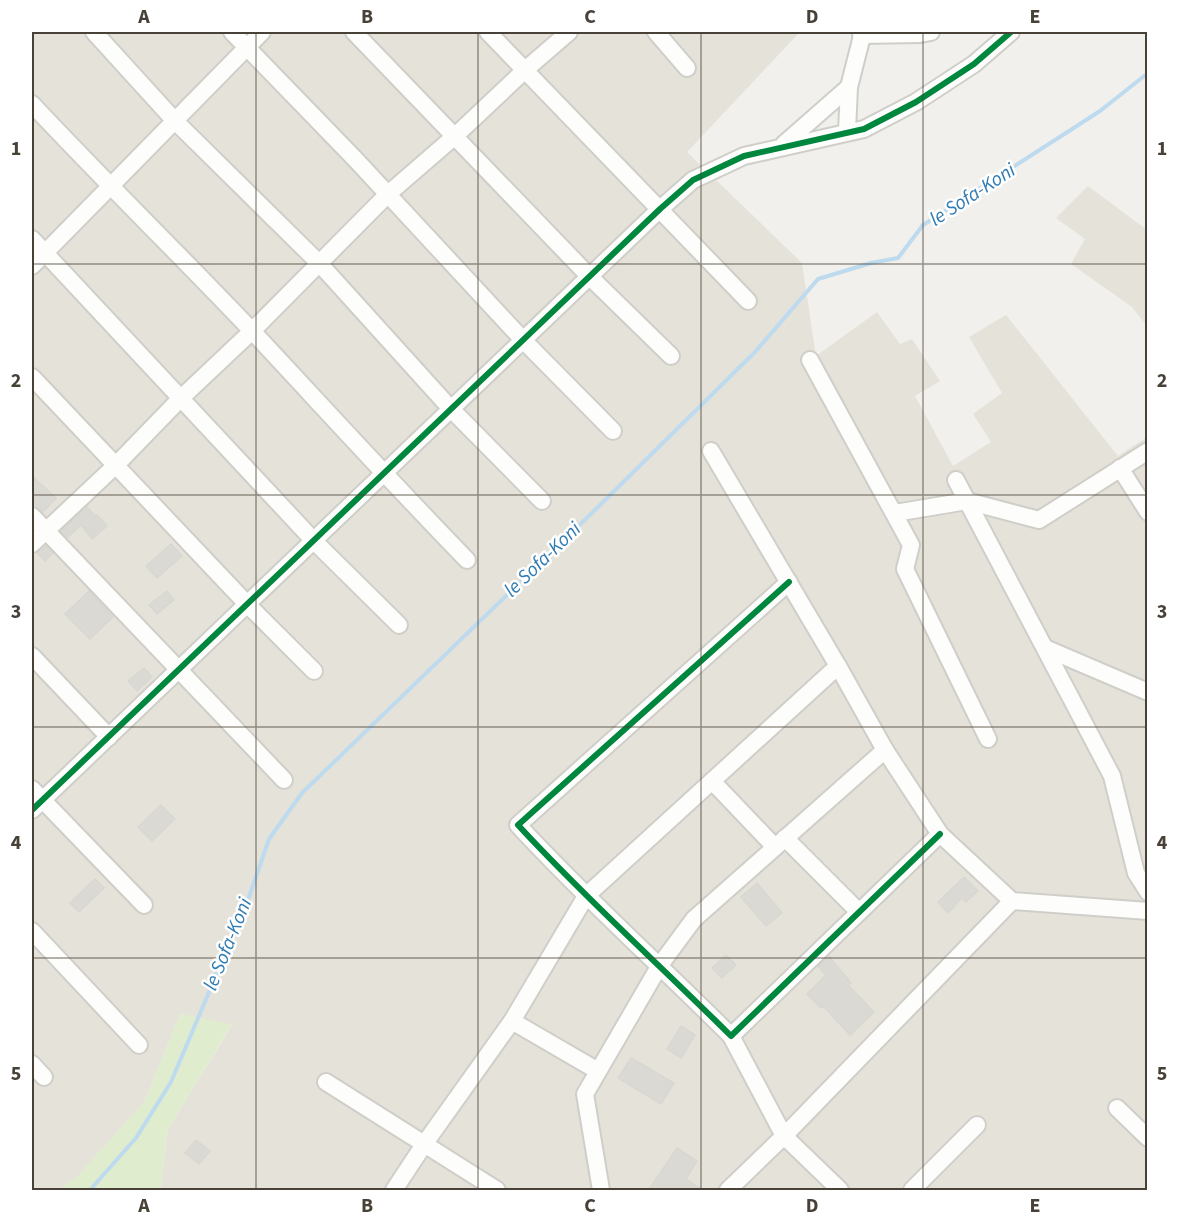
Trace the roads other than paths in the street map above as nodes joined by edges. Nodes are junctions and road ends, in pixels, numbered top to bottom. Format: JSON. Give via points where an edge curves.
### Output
{"nodes":[{"id":1,"x":94,"y":32,"type":"edge"},
{"id":2,"x":232,"y":32,"type":"edge"},
{"id":3,"x":262,"y":32,"type":"edge"},
{"id":4,"x":354,"y":32,"type":"edge"},
{"id":5,"x":488,"y":32,"type":"edge"},
{"id":6,"x":569,"y":32,"type":"edge"},
{"id":7,"x":656,"y":32,"type":"edge"},
{"id":8,"x":931,"y":32,"type":"edge"},
{"id":9,"x":1011,"y":32,"type":"edge"},
{"id":10,"x":862,"y":33,"type":"edge"},
{"id":11,"x":246,"y":46,"type":"junction"},
{"id":12,"x":687,"y":68,"type":"dead end"},
{"id":13,"x":525,"y":70,"type":"junction"},
{"id":14,"x":849,"y":87,"type":"junction"},
{"id":15,"x":32,"y":104,"type":"edge"},
{"id":16,"x":175,"y":121,"type":"junction"},
{"id":17,"x":848,"y":131,"type":"junction"},
{"id":18,"x":455,"y":136,"type":"junction"},
{"id":19,"x":783,"y":146,"type":"junction"},
{"id":20,"x":110,"y":187,"type":"junction"},
{"id":21,"x":388,"y":194,"type":"junction"},
{"id":22,"x":660,"y":209,"type":"junction"},
{"id":23,"x":32,"y":239,"type":"edge"},
{"id":24,"x":45,"y":253,"type":"junction"},
{"id":25,"x":319,"y":263,"type":"junction"},
{"id":26,"x":32,"y":266,"type":"edge"},
{"id":27,"x":589,"y":276,"type":"junction"},
{"id":28,"x":748,"y":301,"type":"dead end"},
{"id":29,"x":252,"y":331,"type":"junction"},
{"id":30,"x":523,"y":340,"type":"junction"},
{"id":31,"x":671,"y":356,"type":"dead end"},
{"id":32,"x":810,"y":360,"type":"dead end"},
{"id":33,"x":32,"y":377,"type":"edge"},
{"id":34,"x":180,"y":399,"type":"junction"},
{"id":35,"x":451,"y":409,"type":"junction"},
{"id":36,"x":613,"y":431,"type":"dead end"},
{"id":37,"x":711,"y":451,"type":"dead end"},
{"id":38,"x":1148,"y":451,"type":"edge"},
{"id":39,"x":116,"y":465,"type":"junction"},
{"id":40,"x":1120,"y":468,"type":"junction"},
{"id":41,"x":384,"y":474,"type":"junction"},
{"id":42,"x":956,"y":480,"type":"dead end"},
{"id":43,"x":542,"y":501,"type":"dead end"},
{"id":44,"x":967,"y":501,"type":"junction"},
{"id":45,"x":1148,"y":512,"type":"edge"},
{"id":46,"x":895,"y":513,"type":"junction"},
{"id":47,"x":32,"y":516,"type":"edge"},
{"id":48,"x":45,"y":531,"type":"junction"},
{"id":49,"x":314,"y":541,"type":"junction"},
{"id":50,"x":32,"y":544,"type":"edge"},
{"id":51,"x":467,"y":560,"type":"dead end"},
{"id":52,"x":789,"y":582,"type":"junction"},
{"id":53,"x":247,"y":604,"type":"junction"},
{"id":54,"x":399,"y":625,"type":"dead end"},
{"id":55,"x":1045,"y":648,"type":"junction"},
{"id":56,"x":32,"y":656,"type":"edge"},
{"id":57,"x":838,"y":666,"type":"junction"},
{"id":58,"x":179,"y":668,"type":"junction"},
{"id":59,"x":314,"y":671,"type":"dead end"},
{"id":60,"x":1148,"y":692,"type":"edge"},
{"id":61,"x":109,"y":737,"type":"junction"},
{"id":62,"x":988,"y":739,"type":"dead end"},
{"id":63,"x":885,"y":750,"type":"junction"},
{"id":64,"x":284,"y":780,"type":"dead end"},
{"id":65,"x":712,"y":782,"type":"junction"},
{"id":66,"x":35,"y":799,"type":"edge"},
{"id":67,"x":940,"y":834,"type":"junction"},
{"id":68,"x":780,"y":843,"type":"junction"},
{"id":69,"x":1148,"y":892,"type":"edge"},
{"id":70,"x":586,"y":896,"type":"junction"},
{"id":71,"x":1012,"y":901,"type":"junction"},
{"id":72,"x":144,"y":905,"type":"dead end"},
{"id":73,"x":1148,"y":911,"type":"edge"},
{"id":74,"x":860,"y":912,"type":"junction"},
{"id":75,"x":32,"y":931,"type":"edge"},
{"id":76,"x":660,"y":965,"type":"junction"},
{"id":77,"x":512,"y":1021,"type":"junction"},
{"id":78,"x":731,"y":1036,"type":"junction"},
{"id":79,"x":139,"y":1045,"type":"dead end"},
{"id":80,"x":32,"y":1064,"type":"edge"},
{"id":81,"x":598,"y":1071,"type":"junction"},
{"id":82,"x":44,"y":1077,"type":"dead end"},
{"id":83,"x":326,"y":1082,"type":"dead end"},
{"id":84,"x":1117,"y":1108,"type":"dead end"},
{"id":85,"x":977,"y":1125,"type":"dead end"},
{"id":86,"x":784,"y":1136,"type":"junction"},
{"id":87,"x":1148,"y":1138,"type":"edge"},
{"id":88,"x":425,"y":1143,"type":"junction"},
{"id":89,"x":394,"y":1191,"type":"edge"},
{"id":90,"x":497,"y":1191,"type":"edge"},
{"id":91,"x":601,"y":1191,"type":"edge"},
{"id":92,"x":728,"y":1191,"type":"edge"},
{"id":93,"x":840,"y":1191,"type":"edge"},
{"id":94,"x":912,"y":1191,"type":"edge"}],
"edges":[{"from":1,"to":16,"type":"street"},
{"from":2,"to":11,"type":"street"},
{"from":3,"to":11,"type":"street"},
{"from":4,"to":18,"type":"street"},
{"from":5,"to":13,"type":"street"},
{"from":6,"to":13,"type":"street"},
{"from":7,"to":12,"type":"street"},
{"from":8,"to":10,"type":"street"},
{"from":9,"to":17,"type":"street","via":[[974,64],[916,102],[864,129]]},
{"from":10,"to":14,"type":"street"},
{"from":11,"to":16,"type":"street"},
{"from":11,"to":21,"type":"street"},
{"from":13,"to":18,"type":"street"},
{"from":13,"to":22,"type":"street"},
{"from":14,"to":17,"type":"street"},
{"from":14,"to":19,"type":"street"},
{"from":15,"to":20,"type":"street"},
{"from":16,"to":20,"type":"street"},
{"from":16,"to":25,"type":"street"},
{"from":17,"to":19,"type":"street"},
{"from":18,"to":21,"type":"street"},
{"from":18,"to":27,"type":"street"},
{"from":19,"to":22,"type":"street","via":[[744,156],[693,180]]},
{"from":20,"to":24,"type":"street"},
{"from":20,"to":29,"type":"street"},
{"from":21,"to":25,"type":"street"},
{"from":21,"to":30,"type":"street"},
{"from":22,"to":27,"type":"street"},
{"from":22,"to":28,"type":"street"},
{"from":23,"to":24,"type":"street"},
{"from":24,"to":26,"type":"street"},
{"from":24,"to":34,"type":"street"},
{"from":25,"to":29,"type":"street"},
{"from":25,"to":35,"type":"street"},
{"from":27,"to":30,"type":"street"},
{"from":27,"to":31,"type":"street"},
{"from":29,"to":34,"type":"street"},
{"from":29,"to":41,"type":"street"},
{"from":30,"to":35,"type":"street"},
{"from":30,"to":36,"type":"street"},
{"from":32,"to":46,"type":"street"},
{"from":33,"to":39,"type":"street"},
{"from":34,"to":39,"type":"street"},
{"from":34,"to":49,"type":"street"},
{"from":35,"to":41,"type":"street"},
{"from":35,"to":43,"type":"street"},
{"from":37,"to":52,"type":"street"},
{"from":38,"to":40,"type":"street"},
{"from":39,"to":48,"type":"street"},
{"from":39,"to":53,"type":"street"},
{"from":40,"to":44,"type":"street","via":[[1039,520]]},
{"from":40,"to":45,"type":"street"},
{"from":41,"to":49,"type":"street"},
{"from":41,"to":51,"type":"street"},
{"from":42,"to":44,"type":"street"},
{"from":44,"to":46,"type":"street"},
{"from":44,"to":55,"type":"street"},
{"from":46,"to":62,"type":"street","via":[[911,545],[905,569]]},
{"from":47,"to":48,"type":"street"},
{"from":48,"to":50,"type":"street"},
{"from":48,"to":58,"type":"street"},
{"from":49,"to":53,"type":"street"},
{"from":49,"to":54,"type":"street"},
{"from":52,"to":57,"type":"street"},
{"from":52,"to":70,"type":"street","via":[[518,825]]},
{"from":53,"to":58,"type":"street"},
{"from":53,"to":59,"type":"street"},
{"from":55,"to":60,"type":"street"},
{"from":55,"to":69,"type":"street","via":[[1112,776],[1136,873]]},
{"from":56,"to":61,"type":"street"},
{"from":57,"to":63,"type":"street"},
{"from":57,"to":65,"type":"street"},
{"from":58,"to":61,"type":"street"},
{"from":58,"to":64,"type":"street"},
{"from":61,"to":66,"type":"street"},
{"from":63,"to":67,"type":"street"},
{"from":63,"to":68,"type":"street"},
{"from":65,"to":68,"type":"street"},
{"from":65,"to":70,"type":"street"},
{"from":66,"to":72,"type":"street"},
{"from":67,"to":71,"type":"street"},
{"from":67,"to":74,"type":"street"},
{"from":68,"to":74,"type":"street"},
{"from":68,"to":76,"type":"street","via":[[694,919]]},
{"from":70,"to":76,"type":"street"},
{"from":70,"to":77,"type":"street"},
{"from":71,"to":73,"type":"street"},
{"from":71,"to":86,"type":"street"},
{"from":74,"to":78,"type":"street"},
{"from":75,"to":79,"type":"street"},
{"from":76,"to":78,"type":"street"},
{"from":76,"to":81,"type":"street"},
{"from":77,"to":81,"type":"street"},
{"from":77,"to":88,"type":"street"},
{"from":78,"to":86,"type":"street"},
{"from":80,"to":82,"type":"street"},
{"from":81,"to":91,"type":"street","via":[[585,1094]]},
{"from":83,"to":88,"type":"street"},
{"from":84,"to":87,"type":"street"},
{"from":85,"to":94,"type":"street"},
{"from":86,"to":92,"type":"street"},
{"from":86,"to":93,"type":"street"},
{"from":88,"to":89,"type":"street"},
{"from":88,"to":90,"type":"street"}]}
